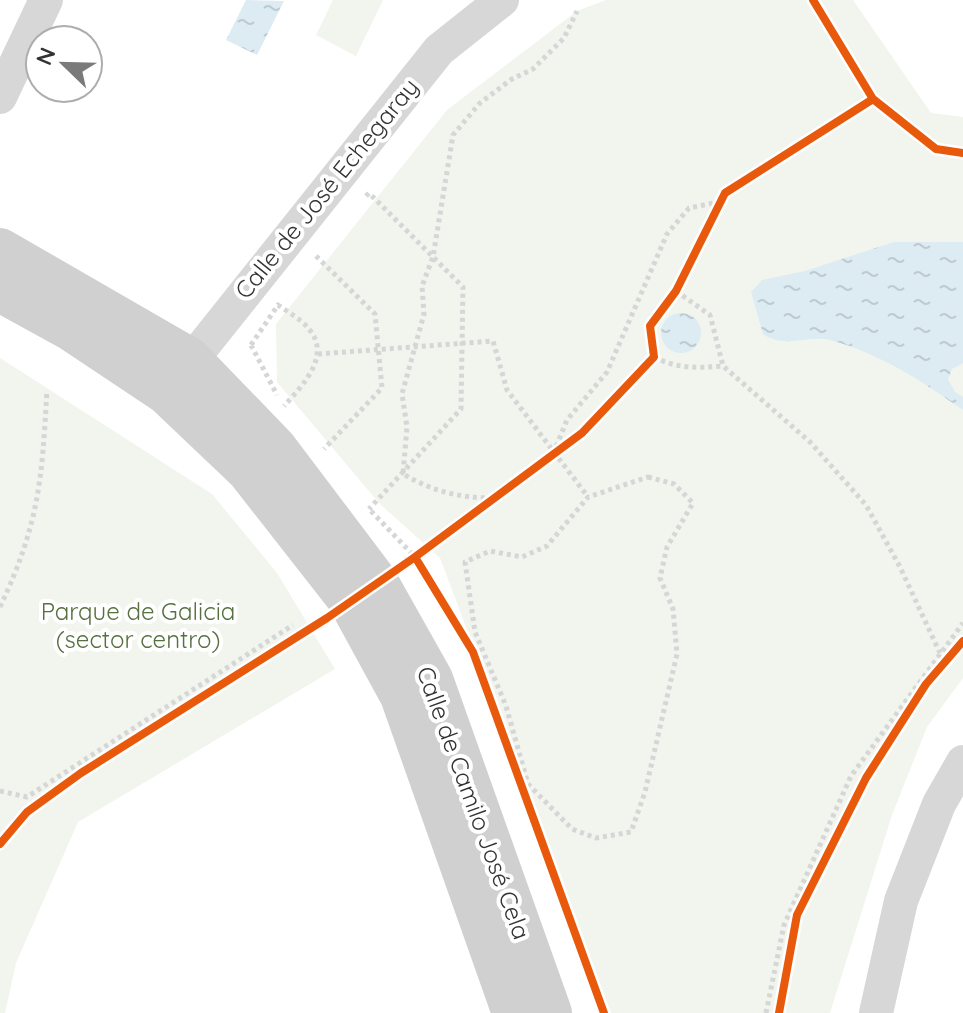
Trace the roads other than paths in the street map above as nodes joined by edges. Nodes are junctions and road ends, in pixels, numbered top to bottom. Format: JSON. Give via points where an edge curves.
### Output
{"nodes":[{"id":1,"x":46,"y":0,"type":"edge"},
{"id":2,"x":502,"y":0,"type":"edge"},
{"id":3,"x":0,"y":97,"type":"edge"},
{"id":4,"x":0,"y":250,"type":"edge"},
{"id":5,"x":0,"y":290,"type":"edge"},
{"id":6,"x":178,"y":376,"type":"junction"},
{"id":7,"x":963,"y":762,"type":"edge"},
{"id":8,"x":514,"y":1013,"type":"edge"},
{"id":9,"x":550,"y":1013,"type":"edge"},
{"id":10,"x":876,"y":1013,"type":"edge"}],
"edges":[{"from":1,"to":3,"type":"street"},
{"from":2,"to":6,"type":"street","name":"Calle de José Echegaray","via":[[439,50]]},
{"from":4,"to":6,"type":"street","name":"Calle de Camilo José Cela"},
{"from":5,"to":6,"type":"street","name":"Calle de Camilo José Cela","via":[[71,329]]},
{"from":6,"to":8,"type":"street","name":"Calle de Camilo José Cela","via":[[349,599],[402,696]]},
{"from":6,"to":9,"type":"street","name":"Calle de Camilo José Cela","via":[[275,448],[377,583],[431,679]]},
{"from":7,"to":10,"type":"street","via":[[939,804],[901,901]]}]}
